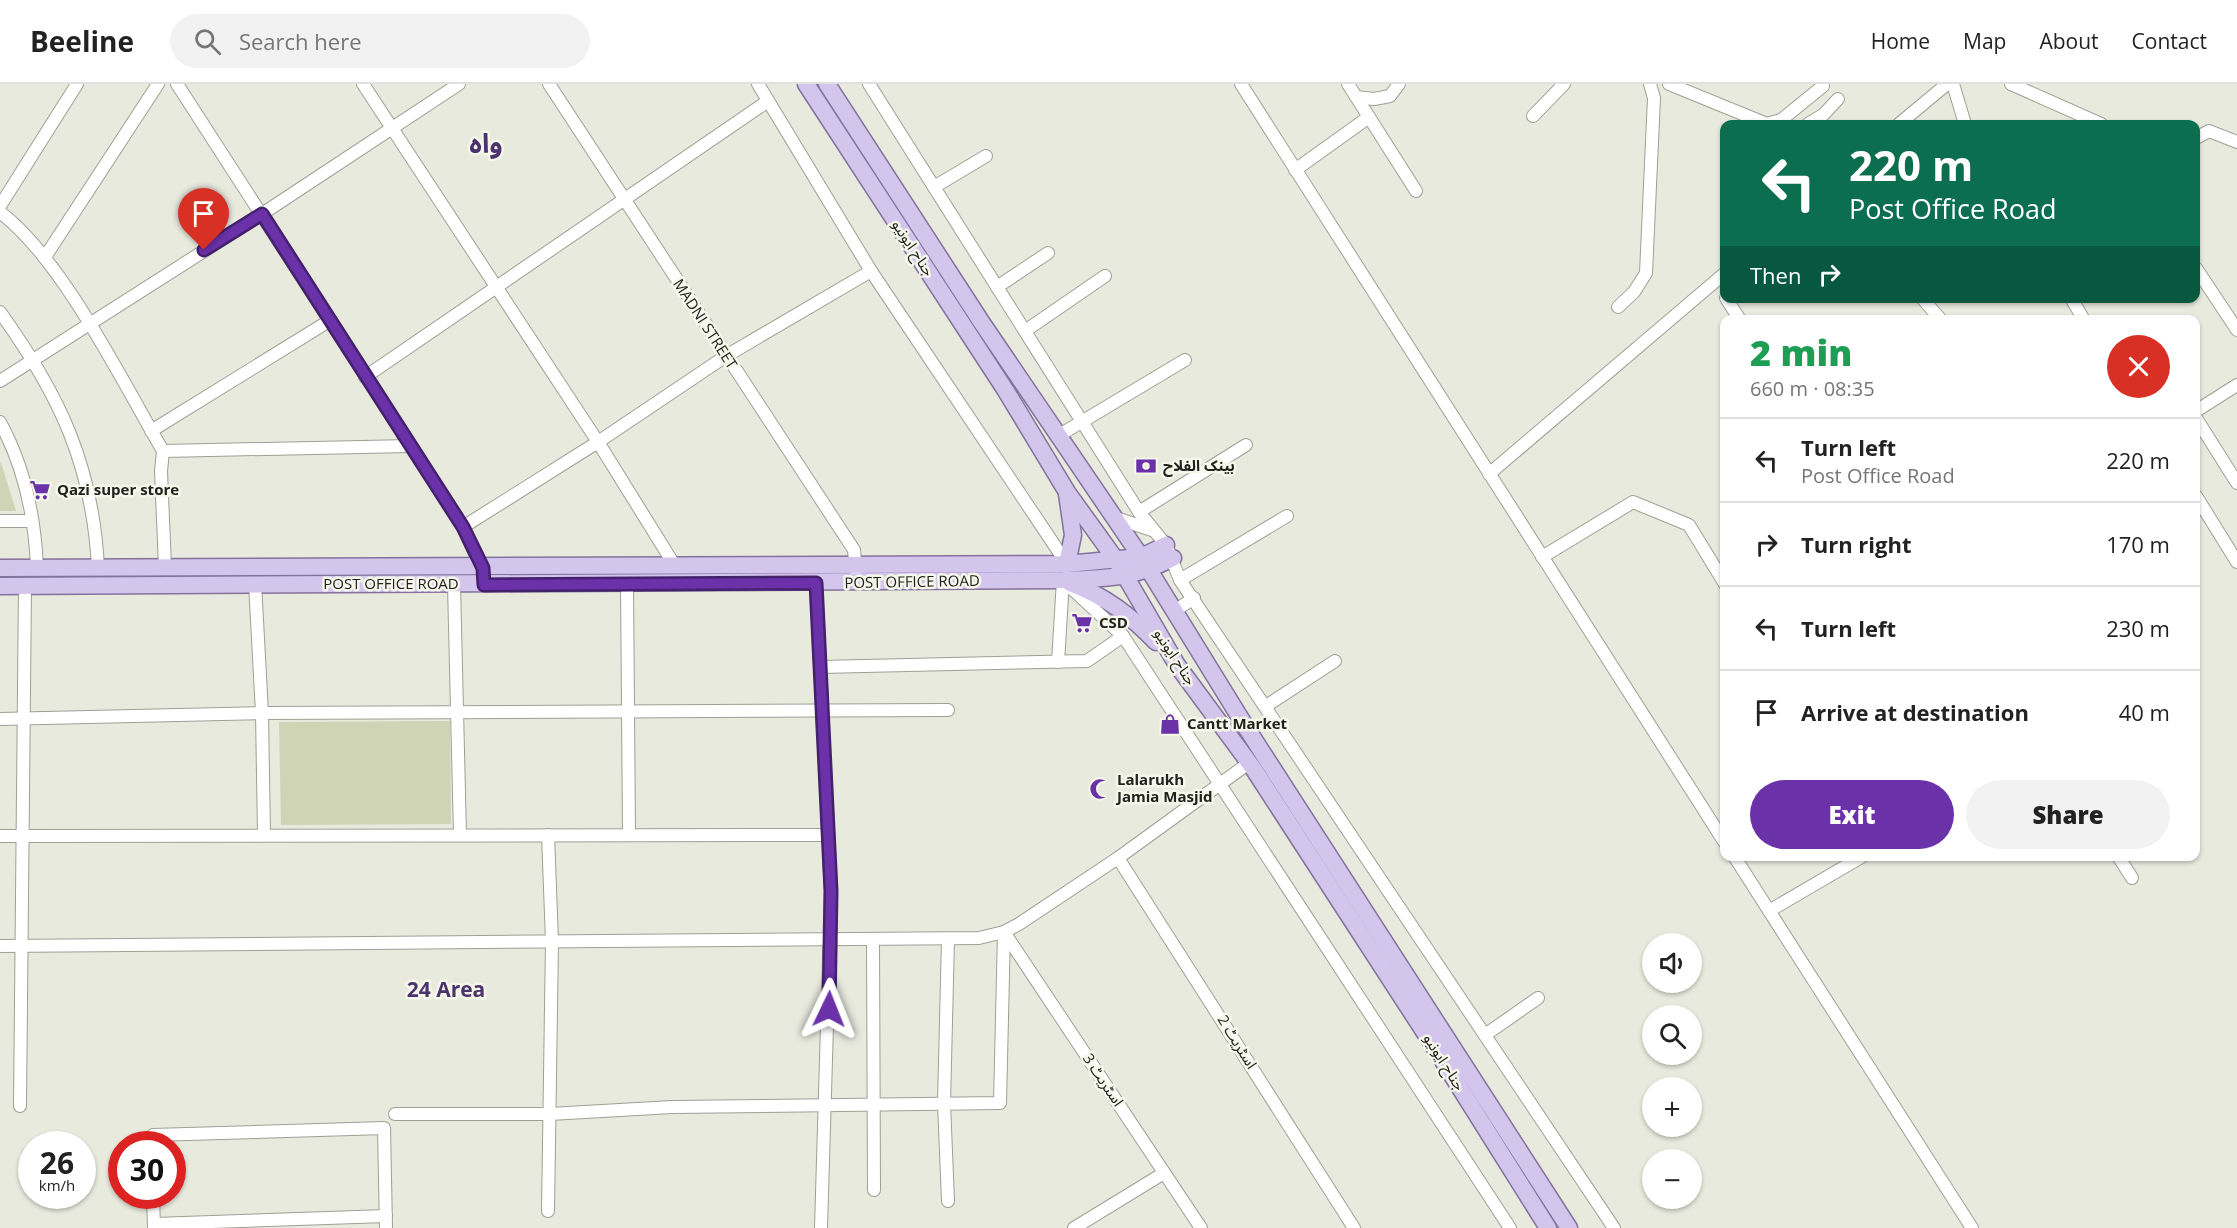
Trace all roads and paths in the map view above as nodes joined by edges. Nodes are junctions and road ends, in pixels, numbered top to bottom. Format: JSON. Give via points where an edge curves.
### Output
{"nodes":[{"id":1,"x":77,"y":84,"type":"edge"},
{"id":2,"x":158,"y":84,"type":"edge"},
{"id":3,"x":177,"y":84,"type":"edge"},
{"id":4,"x":363,"y":84,"type":"edge"},
{"id":5,"x":459,"y":84,"type":"edge"},
{"id":6,"x":549,"y":84,"type":"edge"},
{"id":7,"x":758,"y":84,"type":"edge"},
{"id":8,"x":806,"y":84,"type":"edge"},
{"id":9,"x":827,"y":84,"type":"edge"},
{"id":10,"x":869,"y":84,"type":"edge"},
{"id":11,"x":1241,"y":84,"type":"edge"},
{"id":12,"x":1348,"y":84,"type":"edge"},
{"id":13,"x":1399,"y":84,"type":"edge"},
{"id":14,"x":1564,"y":84,"type":"edge"},
{"id":15,"x":1650,"y":84,"type":"edge"},
{"id":16,"x":1670,"y":84,"type":"edge"},
{"id":17,"x":1947,"y":84,"type":"edge"},
{"id":18,"x":1953,"y":84,"type":"edge"},
{"id":19,"x":2011,"y":84,"type":"edge"},
{"id":20,"x":1823,"y":86,"type":"dead end"},
{"id":21,"x":1356,"y":97,"type":"junction"},
{"id":22,"x":1838,"y":99,"type":"dead end"},
{"id":23,"x":768,"y":101,"type":"junction"},
{"id":24,"x":1533,"y":116,"type":"dead end"},
{"id":25,"x":1370,"y":117,"type":"junction"},
{"id":26,"x":1757,"y":120,"type":"edge"},
{"id":27,"x":1781,"y":120,"type":"edge"},
{"id":28,"x":1815,"y":120,"type":"edge"},
{"id":29,"x":1904,"y":120,"type":"edge"},
{"id":30,"x":1964,"y":120,"type":"edge"},
{"id":31,"x":2092,"y":120,"type":"edge"},
{"id":32,"x":391,"y":129,"type":"junction"},
{"id":33,"x":2200,"y":136,"type":"edge"},
{"id":34,"x":2237,"y":142,"type":"edge"},
{"id":35,"x":986,"y":156,"type":"dead end"},
{"id":36,"x":1295,"y":170,"type":"junction"},
{"id":37,"x":934,"y":187,"type":"junction"},
{"id":38,"x":1416,"y":191,"type":"dead end"},
{"id":39,"x":625,"y":200,"type":"junction"},
{"id":40,"x":0,"y":206,"type":"edge"},
{"id":41,"x":0,"y":212,"type":"edge"},
{"id":42,"x":262,"y":214,"type":"junction"},
{"id":43,"x":1047,"y":253,"type":"dead end"},
{"id":44,"x":45,"y":257,"type":"junction"},
{"id":45,"x":871,"y":271,"type":"junction"},
{"id":46,"x":2200,"y":274,"type":"edge"},
{"id":47,"x":1105,"y":276,"type":"dead end"},
{"id":48,"x":1720,"y":277,"type":"edge"},
{"id":49,"x":997,"y":287,"type":"junction"},
{"id":50,"x":496,"y":289,"type":"junction"},
{"id":51,"x":1926,"y":303,"type":"edge"},
{"id":52,"x":1618,"y":307,"type":"dead end"},
{"id":53,"x":0,"y":312,"type":"edge"},
{"id":54,"x":1937,"y":315,"type":"edge"},
{"id":55,"x":329,"y":321,"type":"junction"},
{"id":56,"x":88,"y":323,"type":"junction"},
{"id":57,"x":2237,"y":330,"type":"edge"},
{"id":58,"x":1025,"y":331,"type":"junction"},
{"id":59,"x":726,"y":356,"type":"junction"},
{"id":60,"x":34,"y":359,"type":"junction"},
{"id":61,"x":1185,"y":360,"type":"dead end"},
{"id":62,"x":365,"y":377,"type":"junction"},
{"id":63,"x":0,"y":381,"type":"edge"},
{"id":64,"x":2237,"y":385,"type":"edge"},
{"id":65,"x":2200,"y":408,"type":"edge"},
{"id":66,"x":0,"y":422,"type":"edge"},
{"id":67,"x":1083,"y":423,"type":"junction"},
{"id":68,"x":2200,"y":424,"type":"edge"},
{"id":69,"x":151,"y":431,"type":"junction"},
{"id":70,"x":1058,"y":436,"type":"junction"},
{"id":71,"x":598,"y":442,"type":"junction"},
{"id":72,"x":1246,"y":445,"type":"dead end"},
{"id":73,"x":410,"y":446,"type":"junction"},
{"id":74,"x":163,"y":451,"type":"junction"},
{"id":75,"x":1489,"y":474,"type":"junction"},
{"id":76,"x":2237,"y":483,"type":"edge"},
{"id":77,"x":1067,"y":492,"type":"junction"},
{"id":78,"x":2200,"y":502,"type":"edge"},
{"id":79,"x":1139,"y":512,"type":"junction"},
{"id":80,"x":1111,"y":516,"type":"junction"},
{"id":81,"x":1287,"y":516,"type":"dead end"},
{"id":82,"x":0,"y":521,"type":"edge"},
{"id":83,"x":32,"y":521,"type":"junction"},
{"id":84,"x":463,"y":527,"type":"junction"},
{"id":85,"x":1152,"y":530,"type":"junction"},
{"id":86,"x":1169,"y":552,"type":"junction"},
{"id":87,"x":1542,"y":557,"type":"junction"},
{"id":88,"x":1116,"y":560,"type":"junction"},
{"id":89,"x":2237,"y":562,"type":"edge"},
{"id":90,"x":1145,"y":564,"type":"junction"},
{"id":91,"x":675,"y":566,"type":"junction"},
{"id":92,"x":165,"y":567,"type":"junction"},
{"id":93,"x":0,"y":568,"type":"edge"},
{"id":94,"x":37,"y":568,"type":"junction"},
{"id":95,"x":98,"y":568,"type":"junction"},
{"id":96,"x":1065,"y":572,"type":"junction"},
{"id":97,"x":856,"y":573,"type":"junction"},
{"id":98,"x":484,"y":576,"type":"junction"},
{"id":99,"x":1720,"y":576,"type":"edge"},
{"id":100,"x":1127,"y":577,"type":"junction"},
{"id":101,"x":245,"y":578,"type":"junction"},
{"id":102,"x":1180,"y":580,"type":"junction"},
{"id":103,"x":627,"y":582,"type":"junction"},
{"id":104,"x":816,"y":583,"type":"junction"},
{"id":105,"x":454,"y":584,"type":"junction"},
{"id":106,"x":25,"y":585,"type":"junction"},
{"id":107,"x":0,"y":586,"type":"edge"},
{"id":108,"x":1194,"y":598,"type":"junction"},
{"id":109,"x":1173,"y":612,"type":"junction"},
{"id":110,"x":1123,"y":636,"type":"junction"},
{"id":111,"x":1335,"y":661,"type":"dead end"},
{"id":112,"x":1058,"y":662,"type":"junction"},
{"id":113,"x":1177,"y":665,"type":"junction"},
{"id":114,"x":820,"y":667,"type":"junction"},
{"id":115,"x":1266,"y":706,"type":"junction"},
{"id":116,"x":822,"y":710,"type":"junction"},
{"id":117,"x":948,"y":710,"type":"dead end"},
{"id":118,"x":456,"y":711,"type":"junction"},
{"id":119,"x":628,"y":711,"type":"junction"},
{"id":120,"x":262,"y":713,"type":"junction"},
{"id":121,"x":24,"y":718,"type":"junction"},
{"id":122,"x":0,"y":719,"type":"edge"},
{"id":123,"x":1249,"y":763,"type":"junction"},
{"id":124,"x":1220,"y":783,"type":"junction"},
{"id":125,"x":264,"y":835,"type":"junction"},
{"id":126,"x":460,"y":835,"type":"junction"},
{"id":127,"x":548,"y":835,"type":"junction"},
{"id":128,"x":629,"y":835,"type":"junction"},
{"id":129,"x":828,"y":835,"type":"junction"},
{"id":130,"x":1720,"y":835,"type":"edge"},
{"id":131,"x":0,"y":836,"type":"edge"},
{"id":132,"x":23,"y":836,"type":"junction"},
{"id":133,"x":1118,"y":858,"type":"junction"},
{"id":134,"x":1737,"y":861,"type":"edge"},
{"id":135,"x":1854,"y":861,"type":"edge"},
{"id":136,"x":2121,"y":861,"type":"edge"},
{"id":137,"x":2132,"y":878,"type":"dead end"},
{"id":138,"x":1769,"y":911,"type":"junction"},
{"id":139,"x":1004,"y":932,"type":"junction"},
{"id":140,"x":831,"y":938,"type":"junction"},
{"id":141,"x":873,"y":939,"type":"junction"},
{"id":142,"x":948,"y":939,"type":"junction"},
{"id":143,"x":552,"y":941,"type":"junction"},
{"id":144,"x":0,"y":946,"type":"edge"},
{"id":145,"x":22,"y":946,"type":"junction"},
{"id":146,"x":1538,"y":998,"type":"dead end"},
{"id":147,"x":1485,"y":1035,"type":"junction"},
{"id":148,"x":874,"y":1104,"type":"junction"},
{"id":149,"x":944,"y":1104,"type":"junction"},
{"id":150,"x":825,"y":1105,"type":"junction"},
{"id":151,"x":20,"y":1106,"type":"dead end"},
{"id":152,"x":395,"y":1114,"type":"dead end"},
{"id":153,"x":550,"y":1114,"type":"junction"},
{"id":154,"x":186,"y":1134,"type":"edge"},
{"id":155,"x":1164,"y":1173,"type":"junction"},
{"id":156,"x":874,"y":1190,"type":"dead end"},
{"id":157,"x":948,"y":1201,"type":"dead end"},
{"id":158,"x":153,"y":1209,"type":"edge"},
{"id":159,"x":548,"y":1211,"type":"dead end"},
{"id":160,"x":386,"y":1222,"type":"edge"},
{"id":161,"x":154,"y":1226,"type":"edge"},
{"id":162,"x":821,"y":1228,"type":"edge"},
{"id":163,"x":1074,"y":1228,"type":"edge"},
{"id":164,"x":1201,"y":1228,"type":"edge"},
{"id":165,"x":1354,"y":1228,"type":"edge"},
{"id":166,"x":1510,"y":1228,"type":"edge"},
{"id":167,"x":1548,"y":1228,"type":"edge"},
{"id":168,"x":1569,"y":1228,"type":"edge"},
{"id":169,"x":1614,"y":1228,"type":"edge"},
{"id":170,"x":1972,"y":1228,"type":"edge"}],
"edges":[{"from":1,"to":40,"type":"street"},
{"from":2,"to":44,"type":"street"},
{"from":3,"to":42,"type":"street"},
{"from":4,"to":32,"type":"street"},
{"from":5,"to":32,"type":"street"},
{"from":6,"to":39,"type":"street","name":"MADNI STREET"},
{"from":7,"to":23,"type":"street"},
{"from":8,"to":77,"type":"main road","name":"جناح ایونیو"},
{"from":9,"to":70,"type":"main road","name":"جناح ایونیو"},
{"from":10,"to":37,"type":"street"},
{"from":11,"to":36,"type":"street"},
{"from":12,"to":21,"type":"street"},
{"from":13,"to":21,"type":"street","via":[[1390,96]]},
{"from":14,"to":24,"type":"street"},
{"from":15,"to":52,"type":"street","via":[[1654,98],[1646,273]]},
{"from":16,"to":26,"type":"street"},
{"from":17,"to":29,"type":"street"},
{"from":18,"to":30,"type":"street"},
{"from":19,"to":31,"type":"street"},
{"from":20,"to":27,"type":"street"},
{"from":21,"to":25,"type":"street"},
{"from":22,"to":28,"type":"street"},
{"from":23,"to":39,"type":"street"},
{"from":23,"to":45,"type":"street"},
{"from":25,"to":36,"type":"street"},
{"from":25,"to":38,"type":"street"},
{"from":32,"to":42,"type":"street"},
{"from":32,"to":50,"type":"street"},
{"from":33,"to":34,"type":"street","via":[[2209,131]]},
{"from":35,"to":37,"type":"street"},
{"from":36,"to":75,"type":"street"},
{"from":37,"to":49,"type":"street"},
{"from":39,"to":50,"type":"street"},
{"from":39,"to":59,"type":"street","name":"MADNI STREET"},
{"from":41,"to":44,"type":"street"},
{"from":42,"to":55,"type":"street"},
{"from":42,"to":56,"type":"street"},
{"from":43,"to":49,"type":"street"},
{"from":44,"to":56,"type":"street"},
{"from":45,"to":59,"type":"street"},
{"from":45,"to":96,"type":"street"},
{"from":46,"to":57,"type":"street"},
{"from":47,"to":58,"type":"street"},
{"from":48,"to":75,"type":"street"},
{"from":49,"to":58,"type":"street"},
{"from":50,"to":62,"type":"street"},
{"from":50,"to":71,"type":"street"},
{"from":51,"to":54,"type":"street"},
{"from":53,"to":60,"type":"street"},
{"from":55,"to":62,"type":"street"},
{"from":55,"to":69,"type":"street"},
{"from":56,"to":60,"type":"street"},
{"from":56,"to":69,"type":"street"},
{"from":58,"to":67,"type":"street"},
{"from":59,"to":71,"type":"street"},
{"from":59,"to":97,"type":"street","name":"MADNI STREET","via":[[854,550]]},
{"from":60,"to":63,"type":"street"},
{"from":60,"to":95,"type":"street","via":[[81,458],[96,526]]},
{"from":61,"to":67,"type":"street"},
{"from":62,"to":73,"type":"street"},
{"from":64,"to":65,"type":"street"},
{"from":66,"to":83,"type":"street","via":[[26,483]]},
{"from":67,"to":70,"type":"street"},
{"from":67,"to":79,"type":"street"},
{"from":68,"to":76,"type":"street"},
{"from":69,"to":74,"type":"street"},
{"from":70,"to":80,"type":"main road","name":"جناح ایونیو"},
{"from":71,"to":84,"type":"street"},
{"from":71,"to":91,"type":"street"},
{"from":72,"to":79,"type":"street"},
{"from":73,"to":74,"type":"street"},
{"from":73,"to":84,"type":"street"},
{"from":74,"to":92,"type":"street","via":[[160,471]]},
{"from":75,"to":87,"type":"street"},
{"from":77,"to":88,"type":"main road","name":"جناح ایونیو"},
{"from":77,"to":96,"type":"main road","via":[[1072,535]]},
{"from":78,"to":89,"type":"street"},
{"from":79,"to":85,"type":"street"},
{"from":80,"to":85,"type":"street"},
{"from":80,"to":90,"type":"main road","name":"جناح ایونیو"},
{"from":81,"to":102,"type":"street"},
{"from":82,"to":83,"type":"street"},
{"from":83,"to":94,"type":"street"},
{"from":84,"to":98,"type":"street"},
{"from":85,"to":86,"type":"street"},
{"from":86,"to":90,"type":"main road","name":"POST OFFICE ROAD"},
{"from":86,"to":102,"type":"street"},
{"from":87,"to":99,"type":"street","via":[[1633,502],[1689,525]]},
{"from":87,"to":130,"type":"street"},
{"from":88,"to":90,"type":"main road","name":"POST OFFICE ROAD"},
{"from":88,"to":96,"type":"main road","name":"POST OFFICE ROAD"},
{"from":88,"to":100,"type":"main road","name":"جناح ایونیو"},
{"from":90,"to":100,"type":"main road","name":"POST OFFICE ROAD"},
{"from":90,"to":109,"type":"main road","name":"جناح ایونیو"},
{"from":91,"to":97,"type":"main road","name":"POST OFFICE ROAD"},
{"from":91,"to":98,"type":"main road","name":"POST OFFICE ROAD"},
{"from":92,"to":95,"type":"main road","name":"POST OFFICE ROAD"},
{"from":92,"to":101,"type":"main road","name":"POST OFFICE ROAD"},
{"from":93,"to":94,"type":"main road","name":"POST OFFICE ROAD"},
{"from":94,"to":95,"type":"main road","name":"POST OFFICE ROAD"},
{"from":96,"to":97,"type":"main road","name":"POST OFFICE ROAD"},
{"from":96,"to":100,"type":"main road","name":"POST OFFICE ROAD"},
{"from":96,"to":110,"type":"street"},
{"from":96,"to":112,"type":"street"},
{"from":96,"to":113,"type":"main road","via":[[1130,615]]},
{"from":97,"to":104,"type":"main road","name":"POST OFFICE ROAD"},
{"from":98,"to":101,"type":"main road","name":"POST OFFICE ROAD"},
{"from":98,"to":103,"type":"main road","name":"POST OFFICE ROAD"},
{"from":98,"to":105,"type":"main road","name":"POST OFFICE ROAD"},
{"from":100,"to":113,"type":"main road","name":"جناح ایونیو"},
{"from":101,"to":105,"type":"main road","name":"POST OFFICE ROAD"},
{"from":101,"to":106,"type":"main road","name":"POST OFFICE ROAD"},
{"from":101,"to":120,"type":"street"},
{"from":102,"to":108,"type":"street"},
{"from":103,"to":104,"type":"main road","name":"POST OFFICE ROAD"},
{"from":103,"to":119,"type":"street"},
{"from":104,"to":114,"type":"street"},
{"from":105,"to":118,"type":"street"},
{"from":106,"to":107,"type":"main road","name":"POST OFFICE ROAD"},
{"from":106,"to":121,"type":"street"},
{"from":108,"to":109,"type":"street"},
{"from":108,"to":115,"type":"street"},
{"from":109,"to":168,"type":"main road","name":"جناح ایونیو"},
{"from":110,"to":112,"type":"street","via":[[1086,662]]},
{"from":110,"to":124,"type":"street"},
{"from":111,"to":115,"type":"street"},
{"from":112,"to":114,"type":"street"},
{"from":113,"to":123,"type":"main road","name":"جناح ایونیو"},
{"from":114,"to":116,"type":"street"},
{"from":115,"to":147,"type":"street"},
{"from":116,"to":117,"type":"street"},
{"from":116,"to":119,"type":"street"},
{"from":116,"to":129,"type":"street"},
{"from":118,"to":119,"type":"street"},
{"from":118,"to":120,"type":"street"},
{"from":118,"to":126,"type":"street"},
{"from":119,"to":128,"type":"street"},
{"from":120,"to":121,"type":"street"},
{"from":120,"to":125,"type":"street"},
{"from":121,"to":122,"type":"street"},
{"from":121,"to":132,"type":"street"},
{"from":123,"to":124,"type":"street"},
{"from":123,"to":167,"type":"main road","name":"جناح ایونیو"},
{"from":124,"to":133,"type":"street"},
{"from":124,"to":166,"type":"street"},
{"from":125,"to":126,"type":"street"},
{"from":125,"to":132,"type":"street"},
{"from":126,"to":127,"type":"street"},
{"from":127,"to":128,"type":"street"},
{"from":127,"to":143,"type":"street"},
{"from":128,"to":129,"type":"street"},
{"from":129,"to":140,"type":"street"},
{"from":131,"to":132,"type":"street"},
{"from":132,"to":145,"type":"street"},
{"from":133,"to":139,"type":"street"},
{"from":133,"to":165,"type":"street","name":"اسٹریٹ 2"},
{"from":134,"to":138,"type":"street"},
{"from":135,"to":138,"type":"street"},
{"from":136,"to":137,"type":"street"},
{"from":138,"to":170,"type":"street"},
{"from":139,"to":142,"type":"street"},
{"from":139,"to":149,"type":"street","via":[[1000,1103]]},
{"from":139,"to":155,"type":"street","name":"اسٹریٹ 3"},
{"from":140,"to":141,"type":"street"},
{"from":140,"to":143,"type":"street"},
{"from":140,"to":150,"type":"street"},
{"from":141,"to":142,"type":"street"},
{"from":141,"to":148,"type":"street"},
{"from":142,"to":149,"type":"street"},
{"from":143,"to":145,"type":"street"},
{"from":143,"to":153,"type":"street"},
{"from":144,"to":145,"type":"street"},
{"from":145,"to":151,"type":"street"},
{"from":146,"to":147,"type":"street"},
{"from":147,"to":169,"type":"street"},
{"from":148,"to":149,"type":"street"},
{"from":148,"to":150,"type":"street"},
{"from":148,"to":156,"type":"street"},
{"from":149,"to":157,"type":"street"},
{"from":150,"to":153,"type":"street","via":[[672,1107]]},
{"from":150,"to":162,"type":"street"},
{"from":152,"to":153,"type":"street"},
{"from":153,"to":159,"type":"street"},
{"from":154,"to":160,"type":"street","via":[[384,1128]]},
{"from":155,"to":163,"type":"street"},
{"from":155,"to":164,"type":"street","name":"اسٹریٹ 3"},
{"from":158,"to":161,"type":"street"},
{"from":160,"to":161,"type":"street"}]}
